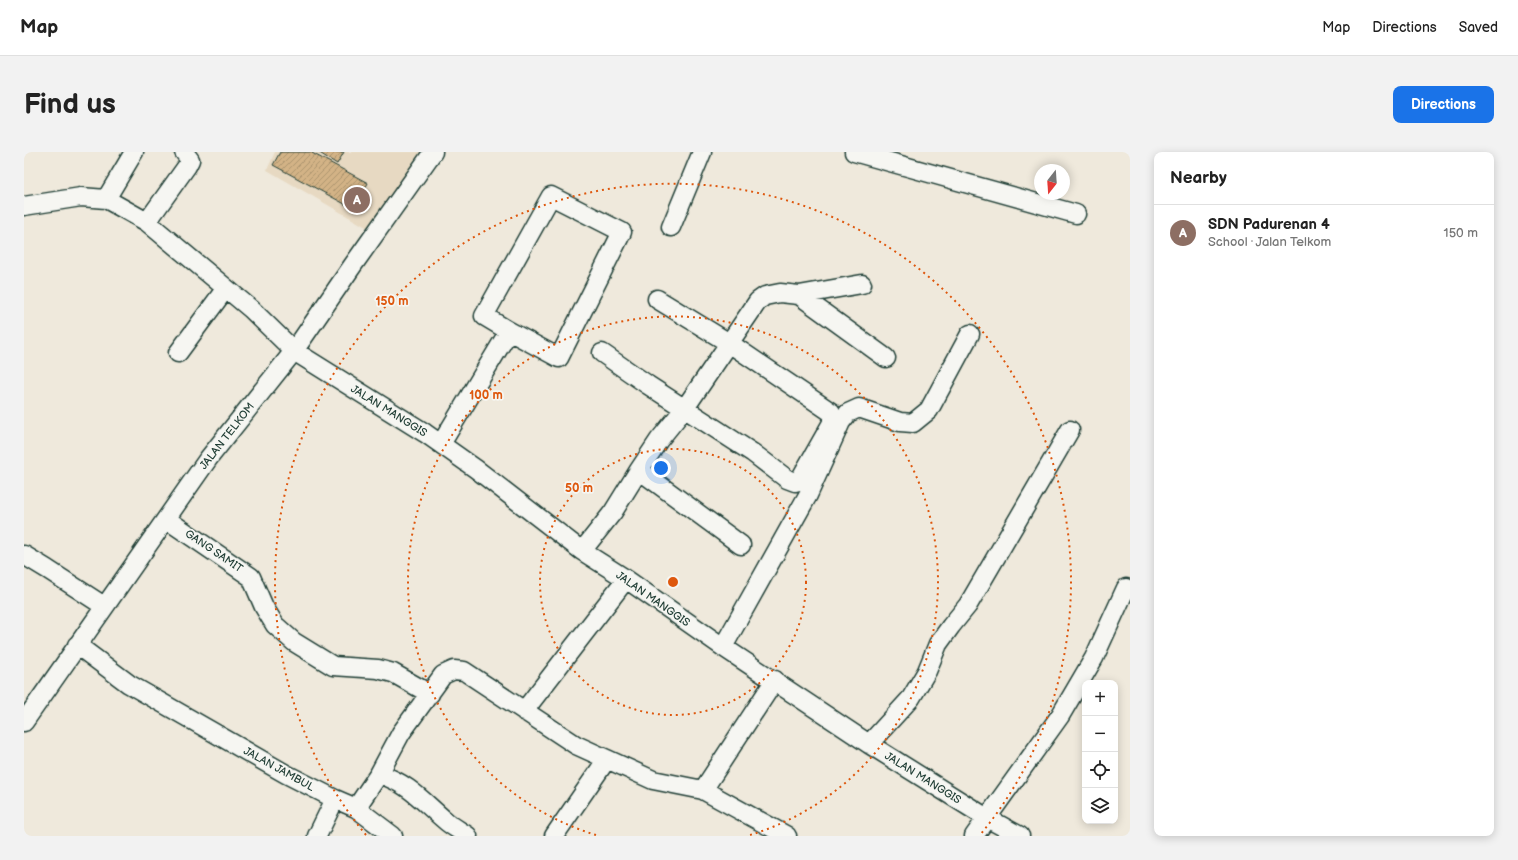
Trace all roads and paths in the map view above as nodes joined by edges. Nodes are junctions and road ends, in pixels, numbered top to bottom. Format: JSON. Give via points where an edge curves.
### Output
{"nodes":[{"id":1,"x":134,"y":152,"type":"edge"},
{"id":2,"x":184,"y":152,"type":"edge"},
{"id":3,"x":433,"y":152,"type":"edge"},
{"id":4,"x":702,"y":152,"type":"edge"},
{"id":5,"x":854,"y":152,"type":"edge"},
{"id":6,"x":106,"y":200,"type":"junction"},
{"id":7,"x":24,"y":206,"type":"edge"},
{"id":8,"x":1076,"y":214,"type":"dead end"},
{"id":9,"x":147,"y":222,"type":"junction"},
{"id":10,"x":671,"y":227,"type":"dead end"},
{"id":11,"x":862,"y":284,"type":"dead end"},
{"id":12,"x":226,"y":288,"type":"junction"},
{"id":13,"x":799,"y":295,"type":"junction"},
{"id":14,"x":658,"y":299,"type":"dead end"},
{"id":15,"x":509,"y":331,"type":"junction"},
{"id":16,"x":970,"y":334,"type":"dead end"},
{"id":17,"x":729,"y":343,"type":"junction"},
{"id":18,"x":294,"y":351,"type":"junction"},
{"id":19,"x":178,"y":353,"type":"dead end"},
{"id":20,"x":602,"y":353,"type":"dead end"},
{"id":21,"x":886,"y":358,"type":"dead end"},
{"id":22,"x":685,"y":408,"type":"junction"},
{"id":23,"x":1070,"y":430,"type":"dead end"},
{"id":24,"x":440,"y":444,"type":"junction"},
{"id":25,"x":638,"y":470,"type":"junction"},
{"id":26,"x":166,"y":519,"type":"junction"},
{"id":27,"x":741,"y":545,"type":"dead end"},
{"id":28,"x":582,"y":551,"type":"junction"},
{"id":29,"x":24,"y":555,"type":"edge"},
{"id":30,"x":626,"y":579,"type":"junction"},
{"id":31,"x":1126,"y":588,"type":"dead end"},
{"id":32,"x":104,"y":606,"type":"junction"},
{"id":33,"x":77,"y":646,"type":"junction"},
{"id":34,"x":723,"y":647,"type":"junction"},
{"id":35,"x":775,"y":680,"type":"junction"},
{"id":36,"x":430,"y":694,"type":"junction"},
{"id":37,"x":524,"y":711,"type":"junction"},
{"id":38,"x":24,"y":722,"type":"edge"},
{"id":39,"x":869,"y":744,"type":"junction"},
{"id":40,"x":607,"y":759,"type":"junction"},
{"id":41,"x":379,"y":774,"type":"junction"},
{"id":42,"x":703,"y":790,"type":"junction"},
{"id":43,"x":335,"y":799,"type":"junction"},
{"id":44,"x":356,"y":808,"type":"junction"},
{"id":45,"x":987,"y":818,"type":"junction"},
{"id":46,"x":317,"y":836,"type":"edge"},
{"id":47,"x":393,"y":836,"type":"edge"},
{"id":48,"x":468,"y":836,"type":"edge"},
{"id":49,"x":554,"y":836,"type":"edge"},
{"id":50,"x":787,"y":836,"type":"edge"},
{"id":51,"x":974,"y":836,"type":"edge"},
{"id":52,"x":1020,"y":836,"type":"edge"}],
"edges":[{"from":1,"to":6,"type":"street"},
{"from":2,"to":9,"type":"street","via":[[190,160],[188,166]]},
{"from":3,"to":18,"type":"street","name":"JALAN TELKOM"},
{"from":4,"to":10,"type":"street"},
{"from":5,"to":8,"type":"street"},
{"from":6,"to":7,"type":"street","via":[[81,197]]},
{"from":6,"to":9,"type":"street","name":"JALAN MANGGIS"},
{"from":9,"to":12,"type":"street","name":"JALAN MANGGIS"},
{"from":11,"to":13,"type":"street"},
{"from":12,"to":18,"type":"street","name":"JALAN MANGGIS"},
{"from":12,"to":19,"type":"street"},
{"from":13,"to":17,"type":"street","via":[[780,293],[765,296],[758,301]]},
{"from":13,"to":21,"type":"street"},
{"from":14,"to":17,"type":"street"},
{"from":15,"to":15,"type":"street","via":[[484,316],[551,196],[622,232],[559,358]]},
{"from":15,"to":24,"type":"street"},
{"from":16,"to":34,"type":"street","via":[[929,410],[913,423],[900,422],[859,408],[844,417],[808,495]]},
{"from":17,"to":22,"type":"street"},
{"from":17,"to":22,"type":"street","via":[[827,408],[834,416],[799,481],[786,479],[753,453]]},
{"from":18,"to":24,"type":"street","name":"JALAN MANGGIS"},
{"from":18,"to":26,"type":"street","name":"JALAN TELKOM","via":[[208,459]]},
{"from":20,"to":22,"type":"street"},
{"from":22,"to":25,"type":"street"},
{"from":23,"to":39,"type":"street","via":[[968,606],[938,644],[911,698]]},
{"from":24,"to":28,"type":"street","name":"JALAN MANGGIS"},
{"from":25,"to":27,"type":"street"},
{"from":25,"to":28,"type":"street","via":[[613,512]]},
{"from":26,"to":32,"type":"street","name":"JALAN TELKOM"},
{"from":26,"to":36,"type":"street","name":"GANG SAMIT","via":[[252,577],[264,607],[275,625],[294,642],[333,666],[378,669],[393,673]]},
{"from":28,"to":30,"type":"street","name":"JALAN MANGGIS"},
{"from":29,"to":32,"type":"street"},
{"from":30,"to":34,"type":"street","name":"JALAN MANGGIS"},
{"from":30,"to":37,"type":"street"},
{"from":31,"to":45,"type":"street","via":[[1094,658],[1060,716]]},
{"from":32,"to":33,"type":"street","name":"JALAN TELKOM"},
{"from":33,"to":38,"type":"street","name":"JALAN TELKOM"},
{"from":33,"to":43,"type":"street","name":"JALAN JAMBUL","via":[[129,684],[286,774]]},
{"from":34,"to":35,"type":"street","name":"JALAN MANGGIS"},
{"from":35,"to":39,"type":"street","name":"JALAN MANGGIS"},
{"from":35,"to":42,"type":"street"},
{"from":36,"to":37,"type":"street","via":[[443,675],[454,670],[464,671]]},
{"from":36,"to":41,"type":"street","via":[[400,733]]},
{"from":37,"to":40,"type":"street","via":[[576,745]]},
{"from":39,"to":45,"type":"street","name":"JALAN MANGGIS"},
{"from":40,"to":42,"type":"street","via":[[653,780]]},
{"from":40,"to":49,"type":"street"},
{"from":41,"to":44,"type":"street"},
{"from":41,"to":48,"type":"street","via":[[406,786],[447,822]]},
{"from":42,"to":50,"type":"street"},
{"from":43,"to":44,"type":"street","name":"JALAN JAMBUL"},
{"from":43,"to":46,"type":"street"},
{"from":44,"to":47,"type":"street","name":"JALAN JAMBUL"},
{"from":45,"to":51,"type":"street"},
{"from":45,"to":52,"type":"street","name":"JALAN MANGGIS"}]}
